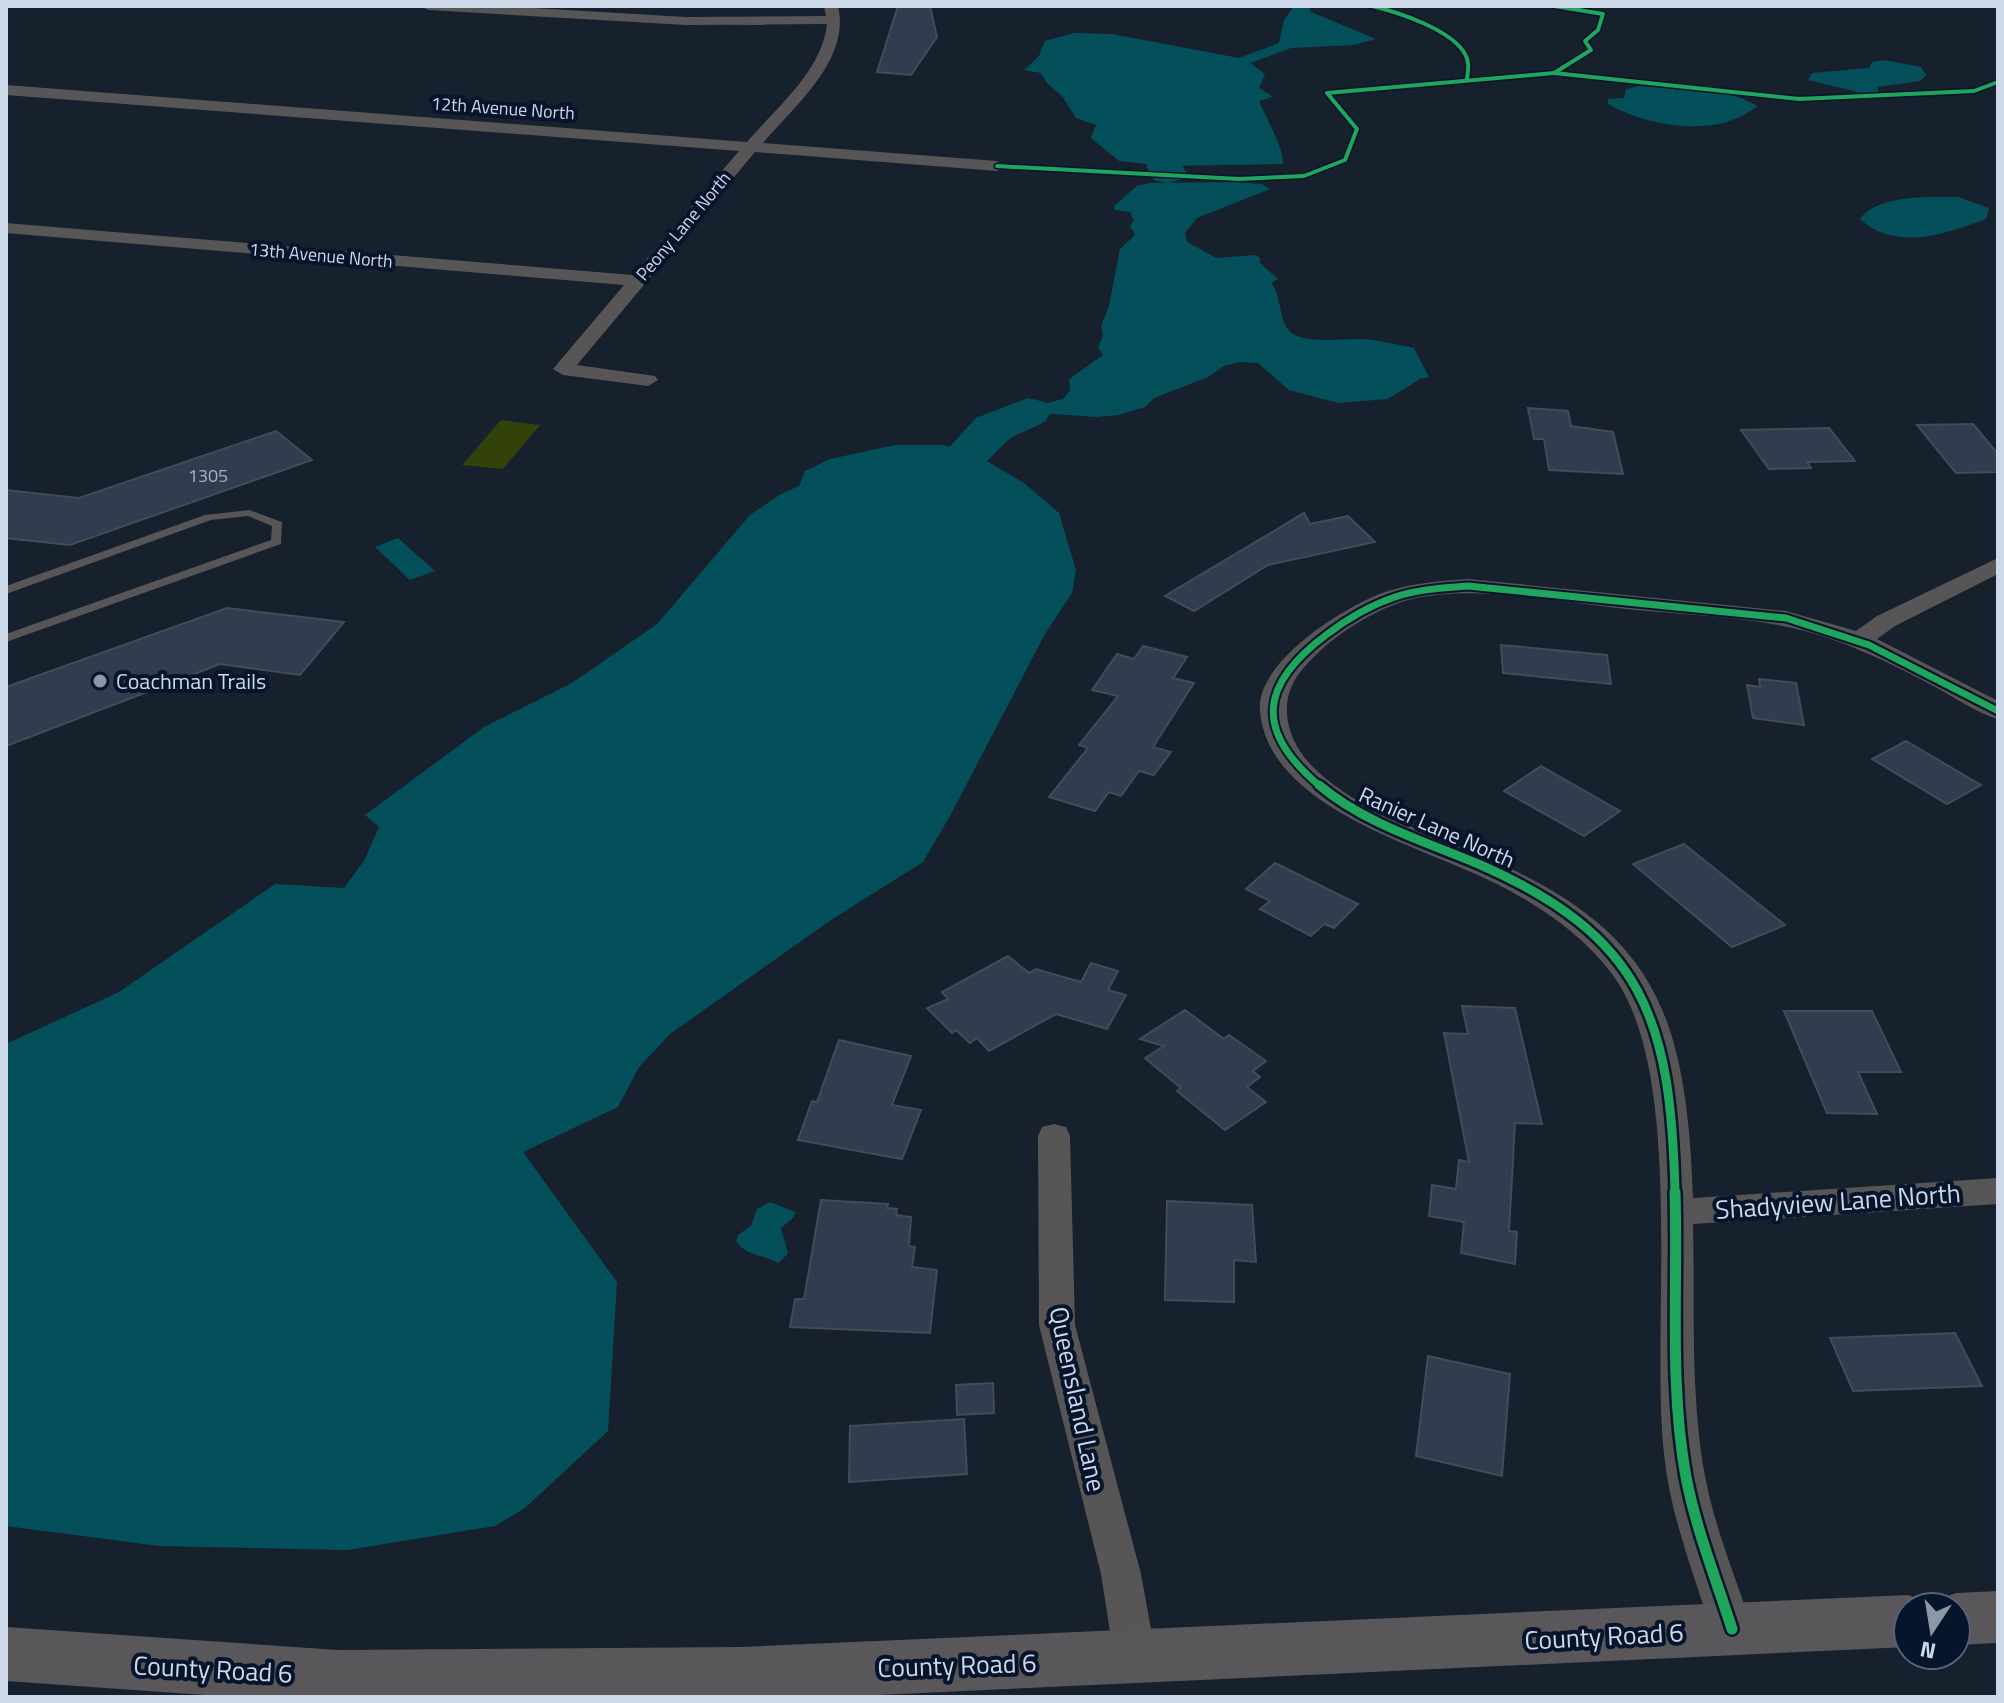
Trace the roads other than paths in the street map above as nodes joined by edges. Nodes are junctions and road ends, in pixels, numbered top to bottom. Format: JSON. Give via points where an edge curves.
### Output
{"nodes":[{"id":1,"x":428,"y":6,"type":"edge"},
{"id":2,"x":832,"y":13,"type":"edge"},
{"id":3,"x":6,"y":90,"type":"edge"},
{"id":4,"x":750,"y":147,"type":"junction"},
{"id":5,"x":997,"y":166,"type":"dead end"},
{"id":6,"x":6,"y":228,"type":"edge"},
{"id":7,"x":636,"y":281,"type":"junction"},
{"id":8,"x":648,"y":380,"type":"dead end"},
{"id":9,"x":1998,"y":565,"type":"edge"},
{"id":10,"x":6,"y":590,"type":"edge"},
{"id":11,"x":6,"y":638,"type":"edge"},
{"id":12,"x":1860,"y":640,"type":"junction"},
{"id":13,"x":1998,"y":711,"type":"edge"},
{"id":14,"x":1054,"y":1136,"type":"dead end"},
{"id":15,"x":1998,"y":1191,"type":"edge"},
{"id":16,"x":1678,"y":1212,"type":"junction"},
{"id":17,"x":1998,"y":1617,"type":"edge"},
{"id":18,"x":1972,"y":1618,"type":"edge"},
{"id":19,"x":1892,"y":1622,"type":"edge"},
{"id":20,"x":1732,"y":1629,"type":"junction"},
{"id":21,"x":6,"y":1654,"type":"edge"},
{"id":22,"x":1135,"y":1657,"type":"junction"}],
"edges":[{"from":1,"to":2,"type":"street","via":[[686,21]]},
{"from":2,"to":4,"type":"street","name":"Peony Lane North","via":[[829,51]]},
{"from":3,"to":4,"type":"street","name":"12th Avenue North"},
{"from":4,"to":5,"type":"street","name":"12th Avenue North"},
{"from":4,"to":7,"type":"street","name":"Peony Lane North"},
{"from":6,"to":7,"type":"street","name":"13th Avenue North"},
{"from":7,"to":8,"type":"street","name":"Peony Lane North","via":[[563,369]]},
{"from":9,"to":12,"type":"street","via":[[1886,621]]},
{"from":10,"to":11,"type":"lane","via":[[209,517],[249,513],[278,524],[277,542]]},
{"from":12,"to":13,"type":"street"},
{"from":12,"to":16,"type":"street","name":"Ranier Lane North","via":[[1786,618],[1468,586],[1427,589],[1358,614],[1299,656],[1280,681],[1272,709],[1281,740],[1300,770],[1334,799],[1507,878],[1557,907],[1596,938],[1631,978],[1658,1028],[1667,1069]]},
{"from":14,"to":22,"type":"street","name":"Queensland Lane","via":[[1057,1325],[1121,1574]]},
{"from":15,"to":16,"type":"street","name":"Shadyview Lane North"},
{"from":16,"to":20,"type":"street","name":"Ranier Lane North","via":[[1683,1457],[1695,1517]]},
{"from":17,"to":18,"type":"main road"},
{"from":19,"to":20,"type":"main road","name":"County Road 6"},
{"from":20,"to":22,"type":"main road","name":"County Road 6"},
{"from":21,"to":22,"type":"main road","name":"County Road 6","via":[[338,1677],[741,1674]]}]}
